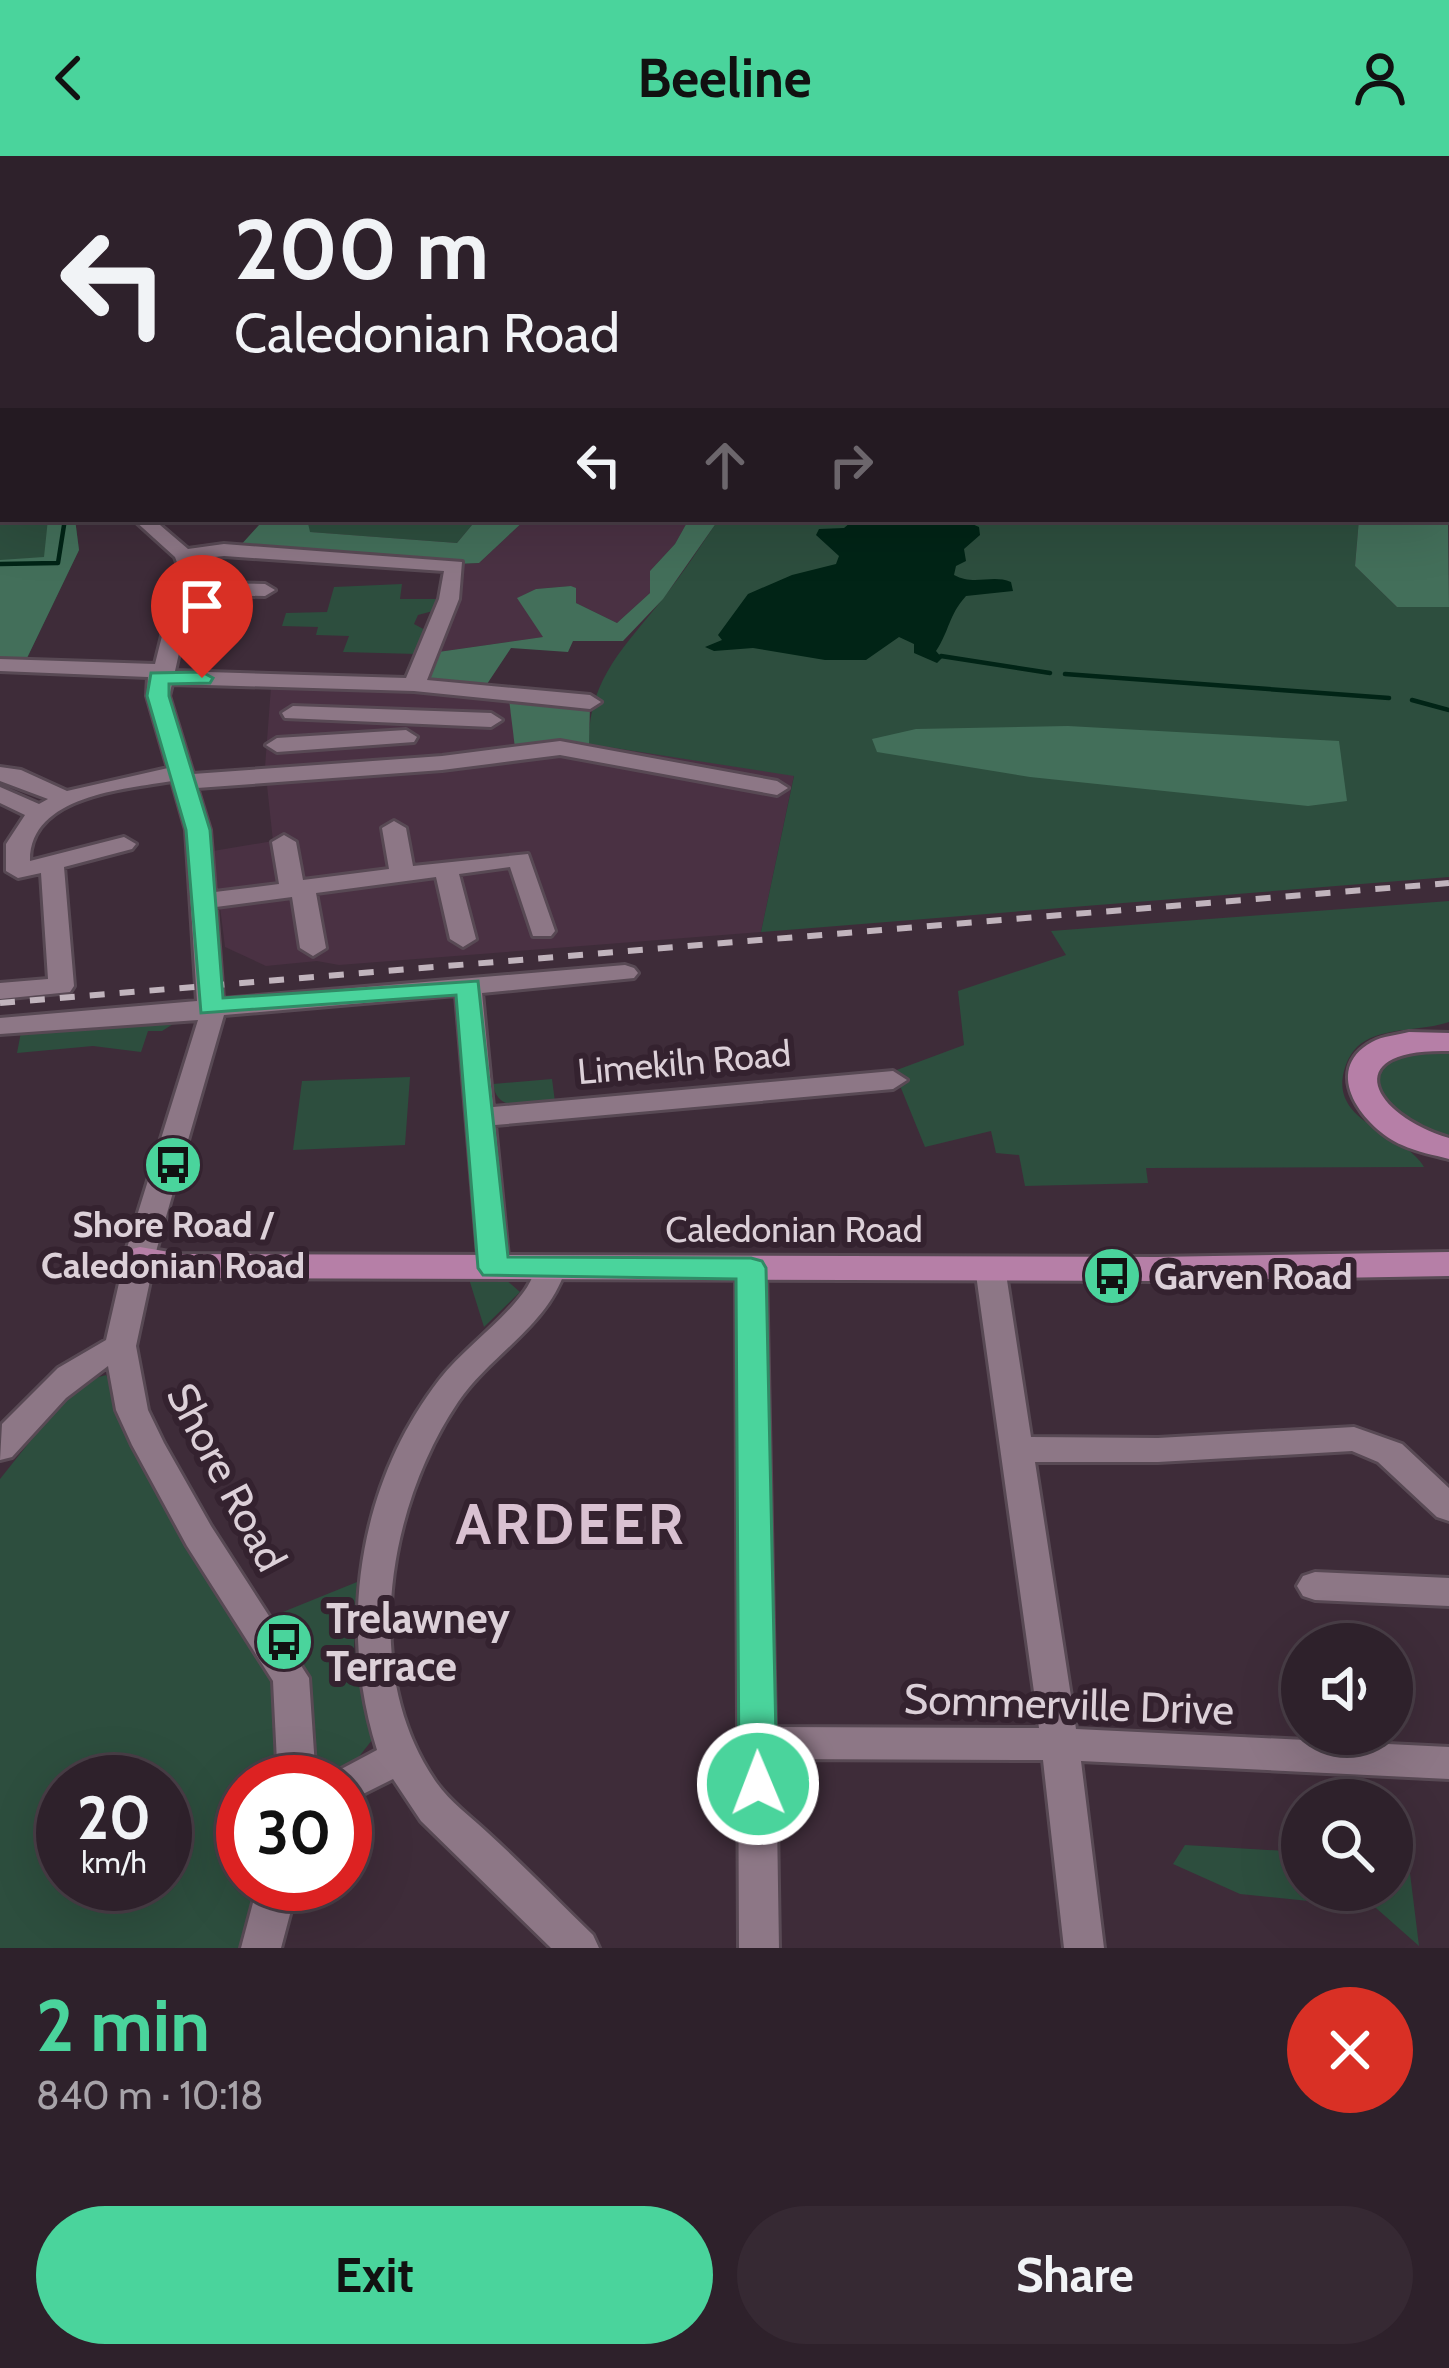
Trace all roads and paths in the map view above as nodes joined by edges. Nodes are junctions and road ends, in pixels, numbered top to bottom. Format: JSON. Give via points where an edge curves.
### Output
{"nodes":[{"id":1,"x":146,"y":522,"type":"edge"},
{"id":2,"x":184,"y":554,"type":"junction"},
{"id":3,"x":185,"y":590,"type":"junction"},
{"id":4,"x":265,"y":590,"type":"dead end"},
{"id":5,"x":0,"y":665,"type":"edge"},
{"id":6,"x":160,"y":674,"type":"junction"},
{"id":7,"x":414,"y":686,"type":"junction"},
{"id":8,"x":590,"y":702,"type":"dead end"},
{"id":9,"x":293,"y":713,"type":"dead end"},
{"id":10,"x":491,"y":720,"type":"dead end"},
{"id":11,"x":408,"y":726,"type":"junction"},
{"id":12,"x":277,"y":745,"type":"dead end"},
{"id":13,"x":409,"y":765,"type":"junction"},
{"id":14,"x":0,"y":774,"type":"edge"},
{"id":15,"x":182,"y":777,"type":"junction"},
{"id":16,"x":777,"y":788,"type":"dead end"},
{"id":17,"x":0,"y":794,"type":"edge"},
{"id":18,"x":62,"y":797,"type":"junction"},
{"id":19,"x":38,"y":812,"type":"junction"},
{"id":20,"x":394,"y":828,"type":"dead end"},
{"id":21,"x":284,"y":842,"type":"dead end"},
{"id":22,"x":124,"y":844,"type":"dead end"},
{"id":23,"x":52,"y":863,"type":"junction"},
{"id":24,"x":446,"y":869,"type":"junction"},
{"id":25,"x":9,"y":874,"type":"edge"},
{"id":26,"x":402,"y":874,"type":"junction"},
{"id":27,"x":297,"y":888,"type":"junction"},
{"id":28,"x":204,"y":902,"type":"junction"},
{"id":29,"x":542,"y":931,"type":"dead end"},
{"id":30,"x":463,"y":939,"type":"dead end"},
{"id":31,"x":313,"y":948,"type":"dead end"},
{"id":32,"x":626,"y":973,"type":"dead end"},
{"id":33,"x":468,"y":986,"type":"junction"},
{"id":34,"x":0,"y":992,"type":"edge"},
{"id":35,"x":211,"y":996,"type":"junction"},
{"id":36,"x":0,"y":1026,"type":"edge"},
{"id":37,"x":1444,"y":1039,"type":"edge"},
{"id":38,"x":893,"y":1080,"type":"dead end"},
{"id":39,"x":482,"y":1118,"type":"junction"},
{"id":40,"x":1434,"y":1145,"type":"edge"},
{"id":41,"x":1449,"y":1179,"type":"edge"},
{"id":42,"x":140,"y":1258,"type":"junction"},
{"id":43,"x":1449,"y":1264,"type":"edge"},
{"id":44,"x":990,"y":1267,"type":"junction"},
{"id":45,"x":494,"y":1268,"type":"junction"},
{"id":46,"x":551,"y":1268,"type":"junction"},
{"id":47,"x":751,"y":1268,"type":"junction"},
{"id":48,"x":120,"y":1346,"type":"junction"},
{"id":49,"x":0,"y":1448,"type":"edge"},
{"id":50,"x":1019,"y":1449,"type":"junction"},
{"id":51,"x":1449,"y":1508,"type":"edge"},
{"id":52,"x":1315,"y":1586,"type":"dead end"},
{"id":53,"x":1449,"y":1592,"type":"edge"},
{"id":54,"x":758,"y":1743,"type":"junction"},
{"id":55,"x":1060,"y":1744,"type":"junction"},
{"id":56,"x":295,"y":1755,"type":"edge"},
{"id":57,"x":401,"y":1756,"type":"junction"},
{"id":58,"x":1449,"y":1763,"type":"edge"},
{"id":59,"x":372,"y":1772,"type":"edge"},
{"id":60,"x":271,"y":1911,"type":"edge"},
{"id":61,"x":261,"y":1948,"type":"edge"},
{"id":62,"x":579,"y":1948,"type":"edge"},
{"id":63,"x":760,"y":1948,"type":"edge"},
{"id":64,"x":1084,"y":1948,"type":"edge"}],
"edges":[{"from":1,"to":2,"type":"street"},
{"from":2,"to":3,"type":"street"},
{"from":2,"to":7,"type":"street","via":[[455,566]]},
{"from":3,"to":4,"type":"street"},
{"from":3,"to":6,"type":"street"},
{"from":5,"to":6,"type":"street"},
{"from":6,"to":7,"type":"street"},
{"from":6,"to":15,"type":"street","name":"Shore Road","via":[[161,716]]},
{"from":7,"to":8,"type":"street"},
{"from":9,"to":11,"type":"street"},
{"from":10,"to":11,"type":"street"},
{"from":11,"to":12,"type":"street"},
{"from":11,"to":13,"type":"street"},
{"from":13,"to":15,"type":"street"},
{"from":13,"to":16,"type":"street","via":[[560,748]]},
{"from":14,"to":18,"type":"street"},
{"from":15,"to":18,"type":"street"},
{"from":15,"to":28,"type":"street","name":"Shore Road","via":[[198,830]]},
{"from":17,"to":19,"type":"street"},
{"from":18,"to":19,"type":"street"},
{"from":19,"to":25,"type":"street"},
{"from":20,"to":26,"type":"street"},
{"from":21,"to":27,"type":"street"},
{"from":22,"to":23,"type":"street"},
{"from":23,"to":25,"type":"street"},
{"from":23,"to":34,"type":"street","via":[[62,986]]},
{"from":24,"to":26,"type":"street"},
{"from":24,"to":29,"type":"street","via":[[520,859]]},
{"from":24,"to":30,"type":"street"},
{"from":26,"to":27,"type":"street"},
{"from":27,"to":28,"type":"street"},
{"from":27,"to":31,"type":"street"},
{"from":28,"to":35,"type":"street","name":"Shore Road"},
{"from":32,"to":33,"type":"street"},
{"from":33,"to":35,"type":"street"},
{"from":33,"to":39,"type":"street"},
{"from":35,"to":36,"type":"street"},
{"from":35,"to":42,"type":"street","name":"Shore Road","via":[[211,1020]]},
{"from":37,"to":40,"type":"main road","via":[[1384,1048],[1360,1076],[1373,1112]]},
{"from":38,"to":39,"type":"street","name":"Limekiln Road"},
{"from":39,"to":45,"type":"street"},
{"from":40,"to":41,"type":"main road"},
{"from":42,"to":45,"type":"main road","name":"Caledonian Road","via":[[181,1266]]},
{"from":42,"to":48,"type":"street","name":"Shore Road"},
{"from":43,"to":44,"type":"main road","name":"Caledonian Road"},
{"from":44,"to":47,"type":"main road","name":"Caledonian Road"},
{"from":44,"to":50,"type":"street"},
{"from":45,"to":46,"type":"main road","name":"Caledonian Road"},
{"from":46,"to":47,"type":"main road","name":"Caledonian Road"},
{"from":46,"to":57,"type":"street","via":[[534,1301],[446,1394],[391,1509],[374,1644]]},
{"from":47,"to":54,"type":"street"},
{"from":48,"to":49,"type":"street","via":[[44,1397]]},
{"from":48,"to":56,"type":"street","name":"Shore Road","via":[[148,1445],[291,1678]]},
{"from":50,"to":51,"type":"street","via":[[1354,1439],[1390,1453]]},
{"from":50,"to":55,"type":"street"},
{"from":52,"to":53,"type":"street"},
{"from":54,"to":55,"type":"street","name":"Sommerville Drive"},
{"from":54,"to":63,"type":"street"},
{"from":55,"to":58,"type":"street","name":"Sommerville Drive"},
{"from":55,"to":64,"type":"street"},
{"from":57,"to":59,"type":"street"},
{"from":57,"to":62,"type":"street","via":[[423,1795]]},
{"from":60,"to":61,"type":"street"}]}
